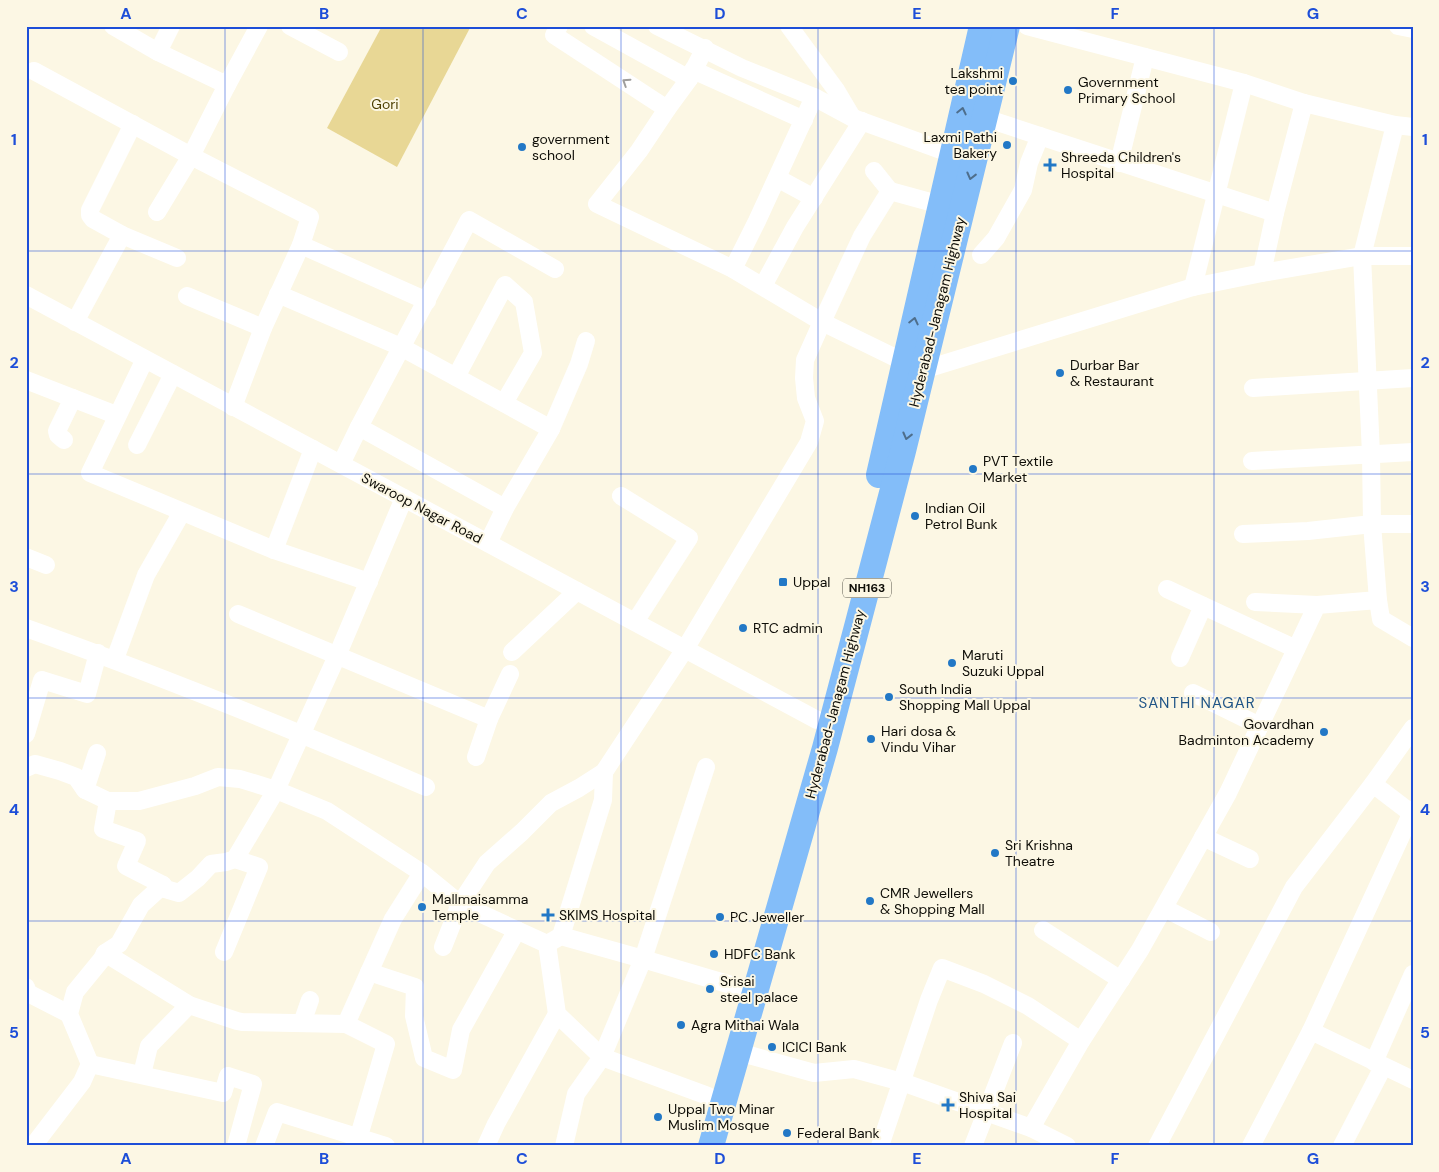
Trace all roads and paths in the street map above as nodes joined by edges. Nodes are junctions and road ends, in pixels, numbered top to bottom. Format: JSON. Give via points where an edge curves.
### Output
{"nodes":[{"id":1,"x":113,"y":26,"type":"edge"},
{"id":2,"x":170,"y":26,"type":"edge"},
{"id":3,"x":259,"y":26,"type":"edge"},
{"id":4,"x":290,"y":26,"type":"edge"},
{"id":5,"x":559,"y":26,"type":"edge"},
{"id":6,"x":593,"y":26,"type":"edge"},
{"id":7,"x":657,"y":26,"type":"edge"},
{"id":8,"x":789,"y":26,"type":"edge"},
{"id":9,"x":982,"y":26,"type":"edge"},
{"id":10,"x":1007,"y":26,"type":"edge"},
{"id":11,"x":1027,"y":26,"type":"edge"},
{"id":12,"x":1398,"y":26,"type":"edge"},
{"id":13,"x":1413,"y":29,"type":"edge"},
{"id":14,"x":705,"y":48,"type":"junction"},
{"id":15,"x":158,"y":52,"type":"junction"},
{"id":16,"x":339,"y":52,"type":"dead end"},
{"id":17,"x":1145,"y":57,"type":"junction"},
{"id":18,"x":34,"y":71,"type":"dead end"},
{"id":19,"x":691,"y":74,"type":"junction"},
{"id":20,"x":1244,"y":83,"type":"junction"},
{"id":21,"x":226,"y":85,"type":"junction"},
{"id":22,"x":814,"y":97,"type":"junction"},
{"id":23,"x":1304,"y":103,"type":"junction"},
{"id":24,"x":667,"y":108,"type":"junction"},
{"id":25,"x":985,"y":118,"type":"junction"},
{"id":26,"x":857,"y":119,"type":"junction"},
{"id":27,"x":804,"y":120,"type":"junction"},
{"id":28,"x":133,"y":124,"type":"junction"},
{"id":29,"x":1395,"y":125,"type":"junction"},
{"id":30,"x":1413,"y":127,"type":"edge"},
{"id":31,"x":1031,"y":131,"type":"junction"},
{"id":32,"x":952,"y":154,"type":"junction"},
{"id":33,"x":191,"y":156,"type":"junction"},
{"id":34,"x":1119,"y":163,"type":"junction"},
{"id":35,"x":874,"y":171,"type":"dead end"},
{"id":36,"x":777,"y":178,"type":"junction"},
{"id":37,"x":890,"y":191,"type":"junction"},
{"id":38,"x":1216,"y":195,"type":"junction"},
{"id":39,"x":814,"y":198,"type":"junction"},
{"id":40,"x":941,"y":205,"type":"junction"},
{"id":41,"x":157,"y":212,"type":"dead end"},
{"id":42,"x":1275,"y":213,"type":"junction"},
{"id":43,"x":122,"y":235,"type":"junction"},
{"id":44,"x":301,"y":245,"type":"junction"},
{"id":45,"x":981,"y":255,"type":"dead end"},
{"id":46,"x":1362,"y":256,"type":"junction"},
{"id":47,"x":1413,"y":256,"type":"edge"},
{"id":48,"x":177,"y":258,"type":"dead end"},
{"id":49,"x":555,"y":268,"type":"dead end"},
{"id":50,"x":733,"y":269,"type":"junction"},
{"id":51,"x":1262,"y":273,"type":"junction"},
{"id":52,"x":764,"y":286,"type":"junction"},
{"id":53,"x":1193,"y":287,"type":"junction"},
{"id":54,"x":278,"y":294,"type":"junction"},
{"id":55,"x":26,"y":296,"type":"edge"},
{"id":56,"x":187,"y":296,"type":"dead end"},
{"id":57,"x":427,"y":301,"type":"junction"},
{"id":58,"x":75,"y":322,"type":"junction"},
{"id":59,"x":822,"y":322,"type":"junction"},
{"id":60,"x":263,"y":328,"type":"junction"},
{"id":61,"x":586,"y":342,"type":"dead end"},
{"id":62,"x":401,"y":346,"type":"junction"},
{"id":63,"x":145,"y":359,"type":"junction"},
{"id":64,"x":914,"y":366,"type":"junction"},
{"id":65,"x":172,"y":374,"type":"junction"},
{"id":66,"x":456,"y":377,"type":"junction"},
{"id":67,"x":1413,"y":378,"type":"edge"},
{"id":68,"x":26,"y":380,"type":"edge"},
{"id":69,"x":1368,"y":381,"type":"junction"},
{"id":70,"x":1253,"y":388,"type":"dead end"},
{"id":71,"x":73,"y":398,"type":"junction"},
{"id":72,"x":504,"y":403,"type":"junction"},
{"id":73,"x":234,"y":407,"type":"junction"},
{"id":74,"x":116,"y":415,"type":"junction"},
{"id":75,"x":359,"y":427,"type":"junction"},
{"id":76,"x":550,"y":429,"type":"junction"},
{"id":77,"x":64,"y":440,"type":"dead end"},
{"id":78,"x":136,"y":446,"type":"dead end"},
{"id":79,"x":313,"y":450,"type":"junction"},
{"id":80,"x":1413,"y":452,"type":"edge"},
{"id":81,"x":1371,"y":454,"type":"junction"},
{"id":82,"x":1252,"y":461,"type":"dead end"},
{"id":83,"x":341,"y":464,"type":"junction"},
{"id":84,"x":621,"y":496,"type":"dead end"},
{"id":85,"x":404,"y":498,"type":"junction"},
{"id":86,"x":506,"y":508,"type":"junction"},
{"id":87,"x":182,"y":512,"type":"junction"},
{"id":88,"x":1372,"y":524,"type":"junction"},
{"id":89,"x":1413,"y":524,"type":"edge"},
{"id":90,"x":1243,"y":534,"type":"dead end"},
{"id":91,"x":488,"y":543,"type":"junction"},
{"id":92,"x":274,"y":550,"type":"junction"},
{"id":93,"x":26,"y":557,"type":"edge"},
{"id":94,"x":46,"y":565,"type":"dead end"},
{"id":95,"x":369,"y":582,"type":"junction"},
{"id":96,"x":1167,"y":589,"type":"dead end"},
{"id":97,"x":577,"y":591,"type":"junction"},
{"id":98,"x":1378,"y":600,"type":"junction"},
{"id":99,"x":1255,"y":602,"type":"dead end"},
{"id":100,"x":1203,"y":606,"type":"junction"},
{"id":101,"x":1317,"y":606,"type":"junction"},
{"id":102,"x":238,"y":614,"type":"dead end"},
{"id":103,"x":635,"y":622,"type":"junction"},
{"id":104,"x":26,"y":628,"type":"edge"},
{"id":105,"x":1413,"y":638,"type":"edge"},
{"id":106,"x":685,"y":649,"type":"junction"},
{"id":107,"x":1296,"y":649,"type":"junction"},
{"id":108,"x":512,"y":652,"type":"dead end"},
{"id":109,"x":98,"y":653,"type":"junction"},
{"id":110,"x":337,"y":656,"type":"junction"},
{"id":111,"x":1180,"y":658,"type":"dead end"},
{"id":112,"x":115,"y":659,"type":"junction"},
{"id":113,"x":510,"y":674,"type":"dead end"},
{"id":114,"x":1193,"y":693,"type":"dead end"},
{"id":115,"x":489,"y":719,"type":"junction"},
{"id":116,"x":817,"y":720,"type":"junction"},
{"id":117,"x":1260,"y":726,"type":"junction"},
{"id":118,"x":1413,"y":728,"type":"edge"},
{"id":119,"x":26,"y":734,"type":"edge"},
{"id":120,"x":302,"y":734,"type":"junction"},
{"id":121,"x":97,"y":753,"type":"dead end"},
{"id":122,"x":476,"y":757,"type":"dead end"},
{"id":123,"x":706,"y":767,"type":"dead end"},
{"id":124,"x":26,"y":768,"type":"edge"},
{"id":125,"x":604,"y":772,"type":"junction"},
{"id":126,"x":1373,"y":784,"type":"junction"},
{"id":127,"x":426,"y":787,"type":"dead end"},
{"id":128,"x":85,"y":790,"type":"junction"},
{"id":129,"x":276,"y":790,"type":"junction"},
{"id":130,"x":108,"y":801,"type":"junction"},
{"id":131,"x":1412,"y":811,"type":"edge"},
{"id":132,"x":1203,"y":837,"type":"junction"},
{"id":133,"x":235,"y":859,"type":"junction"},
{"id":134,"x":1250,"y":859,"type":"dead end"},
{"id":135,"x":422,"y":873,"type":"junction"},
{"id":136,"x":163,"y":885,"type":"junction"},
{"id":137,"x":460,"y":904,"type":"junction"},
{"id":138,"x":770,"y":908,"type":"junction"},
{"id":139,"x":1164,"y":908,"type":"junction"},
{"id":140,"x":517,"y":930,"type":"junction"},
{"id":141,"x":1043,"y":930,"type":"dead end"},
{"id":142,"x":1211,"y":932,"type":"dead end"},
{"id":143,"x":554,"y":940,"type":"junction"},
{"id":144,"x":443,"y":947,"type":"dead end"},
{"id":145,"x":224,"y":952,"type":"dead end"},
{"id":146,"x":105,"y":953,"type":"junction"},
{"id":147,"x":643,"y":959,"type":"junction"},
{"id":148,"x":369,"y":972,"type":"junction"},
{"id":149,"x":1413,"y":974,"type":"edge"},
{"id":150,"x":1121,"y":980,"type":"junction"},
{"id":151,"x":26,"y":987,"type":"edge"},
{"id":152,"x":738,"y":987,"type":"junction"},
{"id":153,"x":310,"y":1000,"type":"dead end"},
{"id":154,"x":189,"y":1004,"type":"junction"},
{"id":155,"x":69,"y":1014,"type":"junction"},
{"id":156,"x":556,"y":1014,"type":"junction"},
{"id":157,"x":302,"y":1023,"type":"junction"},
{"id":158,"x":346,"y":1024,"type":"junction"},
{"id":159,"x":1311,"y":1031,"type":"junction"},
{"id":160,"x":1081,"y":1041,"type":"junction"},
{"id":161,"x":1013,"y":1044,"type":"dead end"},
{"id":162,"x":738,"y":1052,"type":"junction"},
{"id":163,"x":602,"y":1057,"type":"junction"},
{"id":164,"x":90,"y":1064,"type":"junction"},
{"id":165,"x":1378,"y":1064,"type":"junction"},
{"id":166,"x":142,"y":1074,"type":"junction"},
{"id":167,"x":1413,"y":1080,"type":"edge"},
{"id":168,"x":902,"y":1082,"type":"junction"},
{"id":169,"x":708,"y":1096,"type":"junction"},
{"id":170,"x":985,"y":1112,"type":"junction"},
{"id":171,"x":1032,"y":1128,"type":"junction"},
{"id":172,"x":358,"y":1141,"type":"edge"},
{"id":173,"x":33,"y":1146,"type":"edge"},
{"id":174,"x":236,"y":1146,"type":"edge"},
{"id":175,"x":264,"y":1146,"type":"edge"},
{"id":176,"x":386,"y":1146,"type":"edge"},
{"id":177,"x":486,"y":1146,"type":"edge"},
{"id":178,"x":564,"y":1146,"type":"edge"},
{"id":179,"x":694,"y":1146,"type":"edge"},
{"id":180,"x":711,"y":1146,"type":"edge"},
{"id":181,"x":880,"y":1146,"type":"edge"},
{"id":182,"x":974,"y":1146,"type":"edge"},
{"id":183,"x":1067,"y":1146,"type":"edge"},
{"id":184,"x":1157,"y":1146,"type":"edge"},
{"id":185,"x":1251,"y":1146,"type":"edge"},
{"id":186,"x":1342,"y":1146,"type":"edge"}],
"edges":[{"from":1,"to":15,"type":"street"},
{"from":2,"to":15,"type":"street"},
{"from":3,"to":21,"type":"street"},
{"from":4,"to":16,"type":"street"},
{"from":24,"to":5,"type":"street","one_way":true,"via":[[554,35]]},
{"from":6,"to":19,"type":"street"},
{"from":7,"to":14,"type":"street"},
{"from":8,"to":26,"type":"street"},
{"from":32,"to":9,"type":"highway","name":"Hyderabad-Janagam Highway","number":"NH163","one_way":true},
{"from":10,"to":25,"type":"highway","name":"Hyderabad-Janagam Highway","number":"NH163"},
{"from":11,"to":17,"type":"street","via":[[1059,39]]},
{"from":12,"to":13,"type":"street"},
{"from":14,"to":19,"type":"street"},
{"from":14,"to":22,"type":"street","via":[[742,68]]},
{"from":15,"to":21,"type":"street"},
{"from":17,"to":20,"type":"street"},
{"from":17,"to":34,"type":"street"},
{"from":18,"to":28,"type":"street"},
{"from":19,"to":24,"type":"street"},
{"from":19,"to":27,"type":"street"},
{"from":20,"to":23,"type":"street"},
{"from":20,"to":38,"type":"street"},
{"from":21,"to":33,"type":"street"},
{"from":22,"to":26,"type":"street"},
{"from":22,"to":27,"type":"street"},
{"from":23,"to":29,"type":"street"},
{"from":23,"to":42,"type":"street"},
{"from":24,"to":50,"type":"street","via":[[639,151],[597,204]]},
{"from":25,"to":31,"type":"street"},
{"from":25,"to":64,"type":"highway","name":"Hyderabad-Janagam Highway","number":"NH163","one_way":true},
{"from":26,"to":32,"type":"street"},
{"from":26,"to":39,"type":"street"},
{"from":27,"to":36,"type":"street"},
{"from":28,"to":33,"type":"street"},
{"from":28,"to":43,"type":"street","via":[[90,210],[92,219]]},
{"from":29,"to":30,"type":"street"},
{"from":29,"to":46,"type":"street"},
{"from":31,"to":34,"type":"street"},
{"from":31,"to":45,"type":"street","via":[[1023,190],[996,238]]},
{"from":32,"to":40,"type":"highway","name":"Hyderabad-Janagam Highway","number":"NH163"},
{"from":33,"to":41,"type":"street"},
{"from":33,"to":44,"type":"street","via":[[310,217]]},
{"from":34,"to":38,"type":"street"},
{"from":35,"to":37,"type":"street"},
{"from":36,"to":39,"type":"street"},
{"from":36,"to":50,"type":"street"},
{"from":37,"to":40,"type":"street"},
{"from":37,"to":59,"type":"street","via":[[862,236]]},
{"from":38,"to":42,"type":"street"},
{"from":38,"to":53,"type":"street"},
{"from":39,"to":52,"type":"street"},
{"from":64,"to":40,"type":"highway","name":"Hyderabad-Janagam Highway","number":"NH163","one_way":true},
{"from":42,"to":51,"type":"street"},
{"from":43,"to":48,"type":"street"},
{"from":43,"to":58,"type":"street"},
{"from":44,"to":54,"type":"street"},
{"from":44,"to":57,"type":"street"},
{"from":46,"to":47,"type":"street"},
{"from":46,"to":51,"type":"street"},
{"from":46,"to":69,"type":"street"},
{"from":49,"to":57,"type":"street","via":[[469,220]]},
{"from":50,"to":52,"type":"street"},
{"from":51,"to":53,"type":"street"},
{"from":52,"to":59,"type":"street"},
{"from":53,"to":64,"type":"street"},
{"from":54,"to":60,"type":"street"},
{"from":54,"to":62,"type":"street"},
{"from":55,"to":58,"type":"street","name":"Swaroop Nagar Road"},
{"from":56,"to":60,"type":"street"},
{"from":57,"to":62,"type":"street"},
{"from":58,"to":63,"type":"street","name":"Swaroop Nagar Road"},
{"from":59,"to":64,"type":"street"},
{"from":59,"to":106,"type":"street","via":[[805,360],[806,398],[815,421],[808,442]]},
{"from":60,"to":73,"type":"street"},
{"from":61,"to":76,"type":"street","via":[[580,364]]},
{"from":62,"to":66,"type":"street"},
{"from":62,"to":75,"type":"street"},
{"from":63,"to":65,"type":"street","name":"Swaroop Nagar Road"},
{"from":63,"to":74,"type":"street"},
{"from":64,"to":116,"type":"highway","name":"Hyderabad-Janagam Highway","number":"NH163","via":[[875,492]]},
{"from":64,"to":138,"type":"highway","name":"Hyderabad-Janagam Highway","number":"NH163","one_way":true,"via":[[903,450],[825,748]]},
{"from":65,"to":73,"type":"street","name":"Swaroop Nagar Road"},
{"from":65,"to":78,"type":"street"},
{"from":66,"to":72,"type":"street"},
{"from":66,"to":72,"type":"street","via":[[505,285],[524,302],[533,353]]},
{"from":67,"to":69,"type":"street"},
{"from":68,"to":71,"type":"street"},
{"from":69,"to":70,"type":"street"},
{"from":69,"to":81,"type":"street"},
{"from":71,"to":74,"type":"street"},
{"from":71,"to":77,"type":"street","via":[[57,431]]},
{"from":72,"to":76,"type":"street"},
{"from":73,"to":79,"type":"street","name":"Swaroop Nagar Road"},
{"from":74,"to":87,"type":"street","via":[[90,473]]},
{"from":75,"to":83,"type":"street"},
{"from":75,"to":86,"type":"street"},
{"from":76,"to":86,"type":"street"},
{"from":79,"to":83,"type":"street","name":"Swaroop Nagar Road"},
{"from":79,"to":92,"type":"street"},
{"from":80,"to":81,"type":"street"},
{"from":81,"to":82,"type":"street"},
{"from":81,"to":88,"type":"street"},
{"from":83,"to":85,"type":"street","name":"Swaroop Nagar Road"},
{"from":84,"to":103,"type":"street","via":[[689,538]]},
{"from":85,"to":91,"type":"street","name":"Swaroop Nagar Road"},
{"from":85,"to":95,"type":"street"},
{"from":86,"to":91,"type":"street"},
{"from":87,"to":92,"type":"street"},
{"from":87,"to":112,"type":"street","via":[[146,575]]},
{"from":88,"to":89,"type":"street"},
{"from":88,"to":90,"type":"street"},
{"from":88,"to":98,"type":"street"},
{"from":91,"to":97,"type":"street","name":"Swaroop Nagar Road"},
{"from":92,"to":95,"type":"street"},
{"from":93,"to":94,"type":"street"},
{"from":95,"to":110,"type":"street"},
{"from":96,"to":100,"type":"street"},
{"from":97,"to":103,"type":"street","name":"Swaroop Nagar Road"},
{"from":97,"to":108,"type":"street"},
{"from":98,"to":101,"type":"street"},
{"from":98,"to":105,"type":"street","via":[[1381,620]]},
{"from":99,"to":101,"type":"street"},
{"from":100,"to":107,"type":"street"},
{"from":100,"to":111,"type":"street"},
{"from":101,"to":107,"type":"street"},
{"from":102,"to":110,"type":"street"},
{"from":103,"to":106,"type":"street","name":"Swaroop Nagar Road"},
{"from":104,"to":109,"type":"street"},
{"from":106,"to":116,"type":"street","name":"Swaroop Nagar Road"},
{"from":106,"to":125,"type":"street"},
{"from":107,"to":117,"type":"street"},
{"from":109,"to":112,"type":"street"},
{"from":109,"to":119,"type":"street","via":[[87,694],[42,680]]},
{"from":110,"to":115,"type":"street"},
{"from":110,"to":120,"type":"street"},
{"from":112,"to":120,"type":"street"},
{"from":113,"to":115,"type":"street"},
{"from":114,"to":117,"type":"street"},
{"from":115,"to":122,"type":"street"},
{"from":116,"to":138,"type":"highway","name":"Hyderabad-Janagam Highway","number":"NH163"},
{"from":117,"to":132,"type":"street"},
{"from":118,"to":126,"type":"street"},
{"from":120,"to":127,"type":"street"},
{"from":120,"to":129,"type":"street"},
{"from":121,"to":128,"type":"street"},
{"from":123,"to":147,"type":"street"},
{"from":124,"to":128,"type":"street","via":[[35,764],[60,771],[76,777]]},
{"from":125,"to":137,"type":"street","via":[[551,803],[487,863]]},
{"from":125,"to":143,"type":"street","via":[[603,800]]},
{"from":126,"to":131,"type":"street"},
{"from":126,"to":184,"type":"street","via":[[1294,887]]},
{"from":128,"to":130,"type":"street"},
{"from":129,"to":130,"type":"street","via":[[240,778],[218,777],[139,801]]},
{"from":129,"to":133,"type":"street"},
{"from":129,"to":135,"type":"street","via":[[327,811]]},
{"from":130,"to":136,"type":"street","via":[[103,829],[137,841],[126,866]]},
{"from":131,"to":159,"type":"street"},
{"from":132,"to":134,"type":"street"},
{"from":132,"to":139,"type":"street"},
{"from":133,"to":136,"type":"street","via":[[211,864],[179,893],[162,888]]},
{"from":133,"to":145,"type":"street","via":[[259,867]]},
{"from":135,"to":137,"type":"street"},
{"from":135,"to":148,"type":"street","via":[[393,919]]},
{"from":136,"to":146,"type":"street","via":[[140,906],[119,944]]},
{"from":137,"to":140,"type":"street"},
{"from":137,"to":144,"type":"street"},
{"from":138,"to":152,"type":"highway","name":"Hyderabad-Janagam Highway","number":"NH163"},
{"from":138,"to":162,"type":"highway","name":"Hyderabad-Janagam Highway","number":"NH163"},
{"from":139,"to":142,"type":"street"},
{"from":139,"to":150,"type":"street"},
{"from":140,"to":143,"type":"street"},
{"from":140,"to":148,"type":"street","via":[[461,1030],[452,1070],[424,1058],[414,1016],[415,987]]},
{"from":141,"to":150,"type":"street"},
{"from":143,"to":147,"type":"street"},
{"from":143,"to":156,"type":"street"},
{"from":146,"to":154,"type":"street"},
{"from":146,"to":155,"type":"street","via":[[75,992]]},
{"from":147,"to":152,"type":"street"},
{"from":147,"to":163,"type":"street"},
{"from":148,"to":158,"type":"street"},
{"from":149,"to":165,"type":"street"},
{"from":150,"to":160,"type":"street"},
{"from":151,"to":155,"type":"street","via":[[28,993]]},
{"from":152,"to":169,"type":"highway","name":"Hyderabad-Janagam Highway","number":"NH163"},
{"from":153,"to":157,"type":"street"},
{"from":154,"to":157,"type":"street","via":[[242,1022]]},
{"from":154,"to":166,"type":"street","via":[[149,1046]]},
{"from":155,"to":164,"type":"street"},
{"from":156,"to":163,"type":"street"},
{"from":156,"to":177,"type":"street"},
{"from":157,"to":158,"type":"street"},
{"from":158,"to":172,"type":"street","via":[[386,1044]]},
{"from":159,"to":165,"type":"street"},
{"from":159,"to":185,"type":"street"},
{"from":160,"to":168,"type":"street","via":[[1028,1006],[942,968]]},
{"from":160,"to":171,"type":"street"},
{"from":161,"to":170,"type":"street"},
{"from":162,"to":168,"type":"street","via":[[814,1073],[854,1069]]},
{"from":162,"to":180,"type":"highway","name":"Hyderabad-Janagam Highway","number":"NH163"},
{"from":163,"to":169,"type":"street"},
{"from":163,"to":178,"type":"street","via":[[576,1094]]},
{"from":164,"to":166,"type":"street"},
{"from":164,"to":173,"type":"street","via":[[82,1082]]},
{"from":165,"to":167,"type":"street"},
{"from":165,"to":186,"type":"street"},
{"from":166,"to":174,"type":"street","via":[[223,1093],[228,1076],[252,1084]]},
{"from":168,"to":170,"type":"street"},
{"from":168,"to":181,"type":"street"},
{"from":169,"to":179,"type":"highway","name":"Hyderabad-Janagam Highway","number":"NH163"},
{"from":170,"to":171,"type":"street"},
{"from":170,"to":182,"type":"street"},
{"from":171,"to":183,"type":"street"},
{"from":172,"to":175,"type":"street","via":[[278,1112]]},
{"from":172,"to":176,"type":"street"}]}
